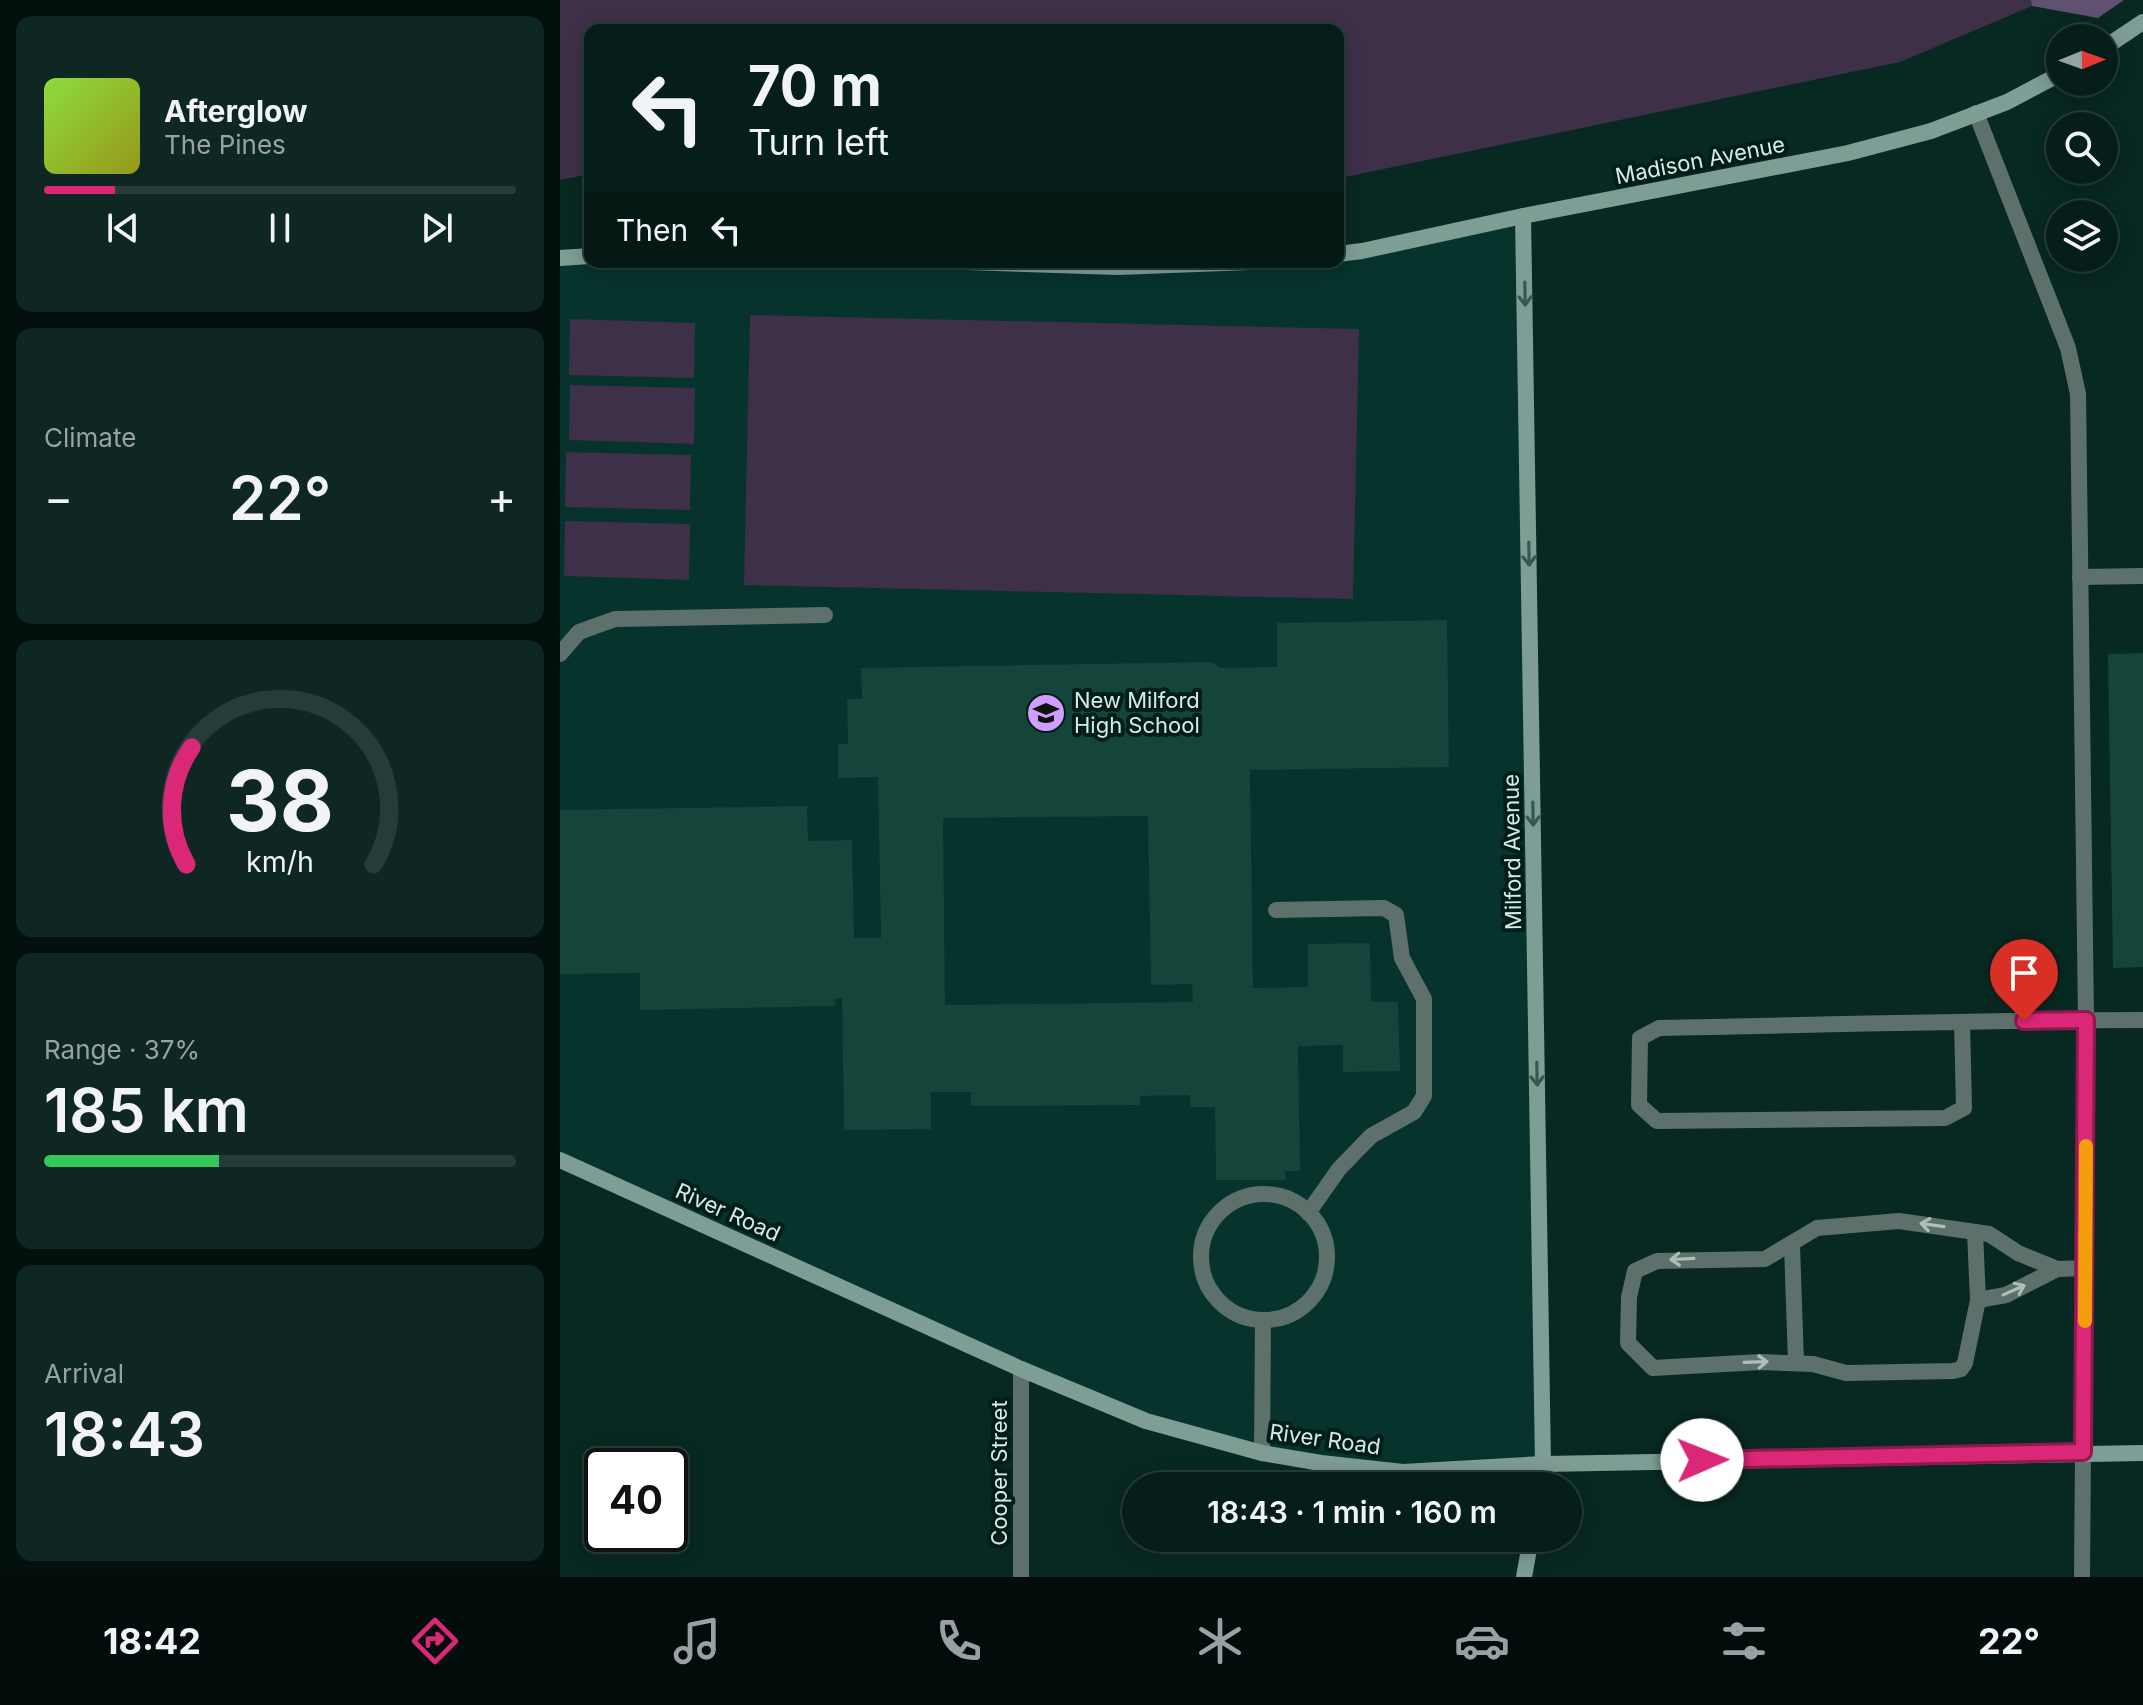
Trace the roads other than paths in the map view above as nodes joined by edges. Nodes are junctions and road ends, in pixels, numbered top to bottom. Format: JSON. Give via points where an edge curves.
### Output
{"nodes":[{"id":1,"x":2143,"y":22,"type":"edge"},
{"id":2,"x":2118,"y":39,"type":"edge"},
{"id":3,"x":2046,"y":81,"type":"edge"},
{"id":4,"x":1976,"y":113,"type":"junction"},
{"id":5,"x":1523,"y":216,"type":"junction"},
{"id":6,"x":1344,"y":253,"type":"edge"},
{"id":7,"x":584,"y":256,"type":"edge"},
{"id":8,"x":560,"y":258,"type":"edge"},
{"id":9,"x":2143,"y":576,"type":"edge"},
{"id":10,"x":2080,"y":577,"type":"junction"},
{"id":11,"x":825,"y":615,"type":"dead end"},
{"id":12,"x":560,"y":654,"type":"edge"},
{"id":13,"x":1276,"y":910,"type":"dead end"},
{"id":14,"x":2086,"y":1020,"type":"junction"},
{"id":15,"x":2143,"y":1020,"type":"edge"},
{"id":16,"x":1962,"y":1022,"type":"junction"},
{"id":17,"x":560,"y":1160,"type":"edge"},
{"id":18,"x":1308,"y":1213,"type":"junction"},
{"id":19,"x":1975,"y":1232,"type":"junction"},
{"id":20,"x":1792,"y":1245,"type":"junction"},
{"id":21,"x":2086,"y":1268,"type":"junction"},
{"id":22,"x":2057,"y":1269,"type":"junction"},
{"id":23,"x":1978,"y":1300,"type":"junction"},
{"id":24,"x":1263,"y":1320,"type":"junction"},
{"id":25,"x":1796,"y":1363,"type":"junction"},
{"id":26,"x":1021,"y":1369,"type":"junction"},
{"id":27,"x":2083,"y":1452,"type":"junction"},
{"id":28,"x":1262,"y":1453,"type":"junction"},
{"id":29,"x":2143,"y":1453,"type":"edge"},
{"id":30,"x":1543,"y":1464,"type":"junction"},
{"id":31,"x":1542,"y":1472,"type":"edge"},
{"id":32,"x":1528,"y":1552,"type":"edge"},
{"id":33,"x":1021,"y":1577,"type":"edge"},
{"id":34,"x":1524,"y":1577,"type":"edge"},
{"id":35,"x":2082,"y":1577,"type":"edge"}],
"edges":[{"from":1,"to":2,"type":"street"},
{"from":3,"to":4,"type":"street","name":"Madison Avenue"},
{"from":4,"to":5,"type":"street","name":"Madison Avenue","via":[[1848,153]]},
{"from":4,"to":10,"type":"street","via":[[2068,348],[2078,394]]},
{"from":5,"to":6,"type":"street","name":"Madison Avenue"},
{"from":5,"to":30,"type":"street","name":"Milford Avenue","one_way":true},
{"from":7,"to":8,"type":"street"},
{"from":9,"to":10,"type":"street"},
{"from":10,"to":14,"type":"street"},
{"from":11,"to":12,"type":"street","via":[[615,619],[579,632]]},
{"from":13,"to":18,"type":"street","via":[[1384,908],[1396,915],[1402,958],[1424,999],[1424,1096],[1414,1112],[1371,1136]]},
{"from":14,"to":15,"type":"street"},
{"from":14,"to":16,"type":"street"},
{"from":14,"to":21,"type":"street"},
{"from":16,"to":16,"type":"street","via":[[1659,1028],[1640,1038],[1639,1105],[1657,1121],[1945,1118],[1964,1108]]},
{"from":17,"to":26,"type":"street","name":"River Road"},
{"from":18,"to":24,"type":"street","via":[[1324,1238],[1324,1277],[1301,1308]]},
{"from":18,"to":24,"type":"street","via":[[1284,1197],[1265,1194],[1243,1197],[1210,1225],[1202,1246],[1209,1288],[1233,1311]]},
{"from":19,"to":20,"type":"street","one_way":true,"via":[[1899,1221],[1851,1224],[1817,1228]]},
{"from":19,"to":22,"type":"street"},
{"from":19,"to":23,"type":"street"},
{"from":20,"to":25,"type":"street"},
{"from":20,"to":25,"type":"street","one_way":true,"via":[[1765,1259],[1657,1261],[1635,1271],[1628,1343],[1653,1368]]},
{"from":21,"to":22,"type":"street"},
{"from":21,"to":27,"type":"street"},
{"from":23,"to":22,"type":"street","one_way":true,"via":[[2006,1295]]},
{"from":23,"to":25,"type":"street","via":[[1961,1369],[1846,1373]]},
{"from":24,"to":28,"type":"street"},
{"from":26,"to":28,"type":"street","name":"River Road","via":[[1146,1421]]},
{"from":26,"to":33,"type":"street","name":"Cooper Street"},
{"from":27,"to":29,"type":"street","name":"River Road"},
{"from":27,"to":30,"type":"street","name":"River Road"},
{"from":27,"to":35,"type":"street"},
{"from":28,"to":30,"type":"street","name":"River Road","via":[[1403,1472]]},
{"from":30,"to":31,"type":"street","name":"Milford Avenue"},
{"from":32,"to":34,"type":"street"}]}
